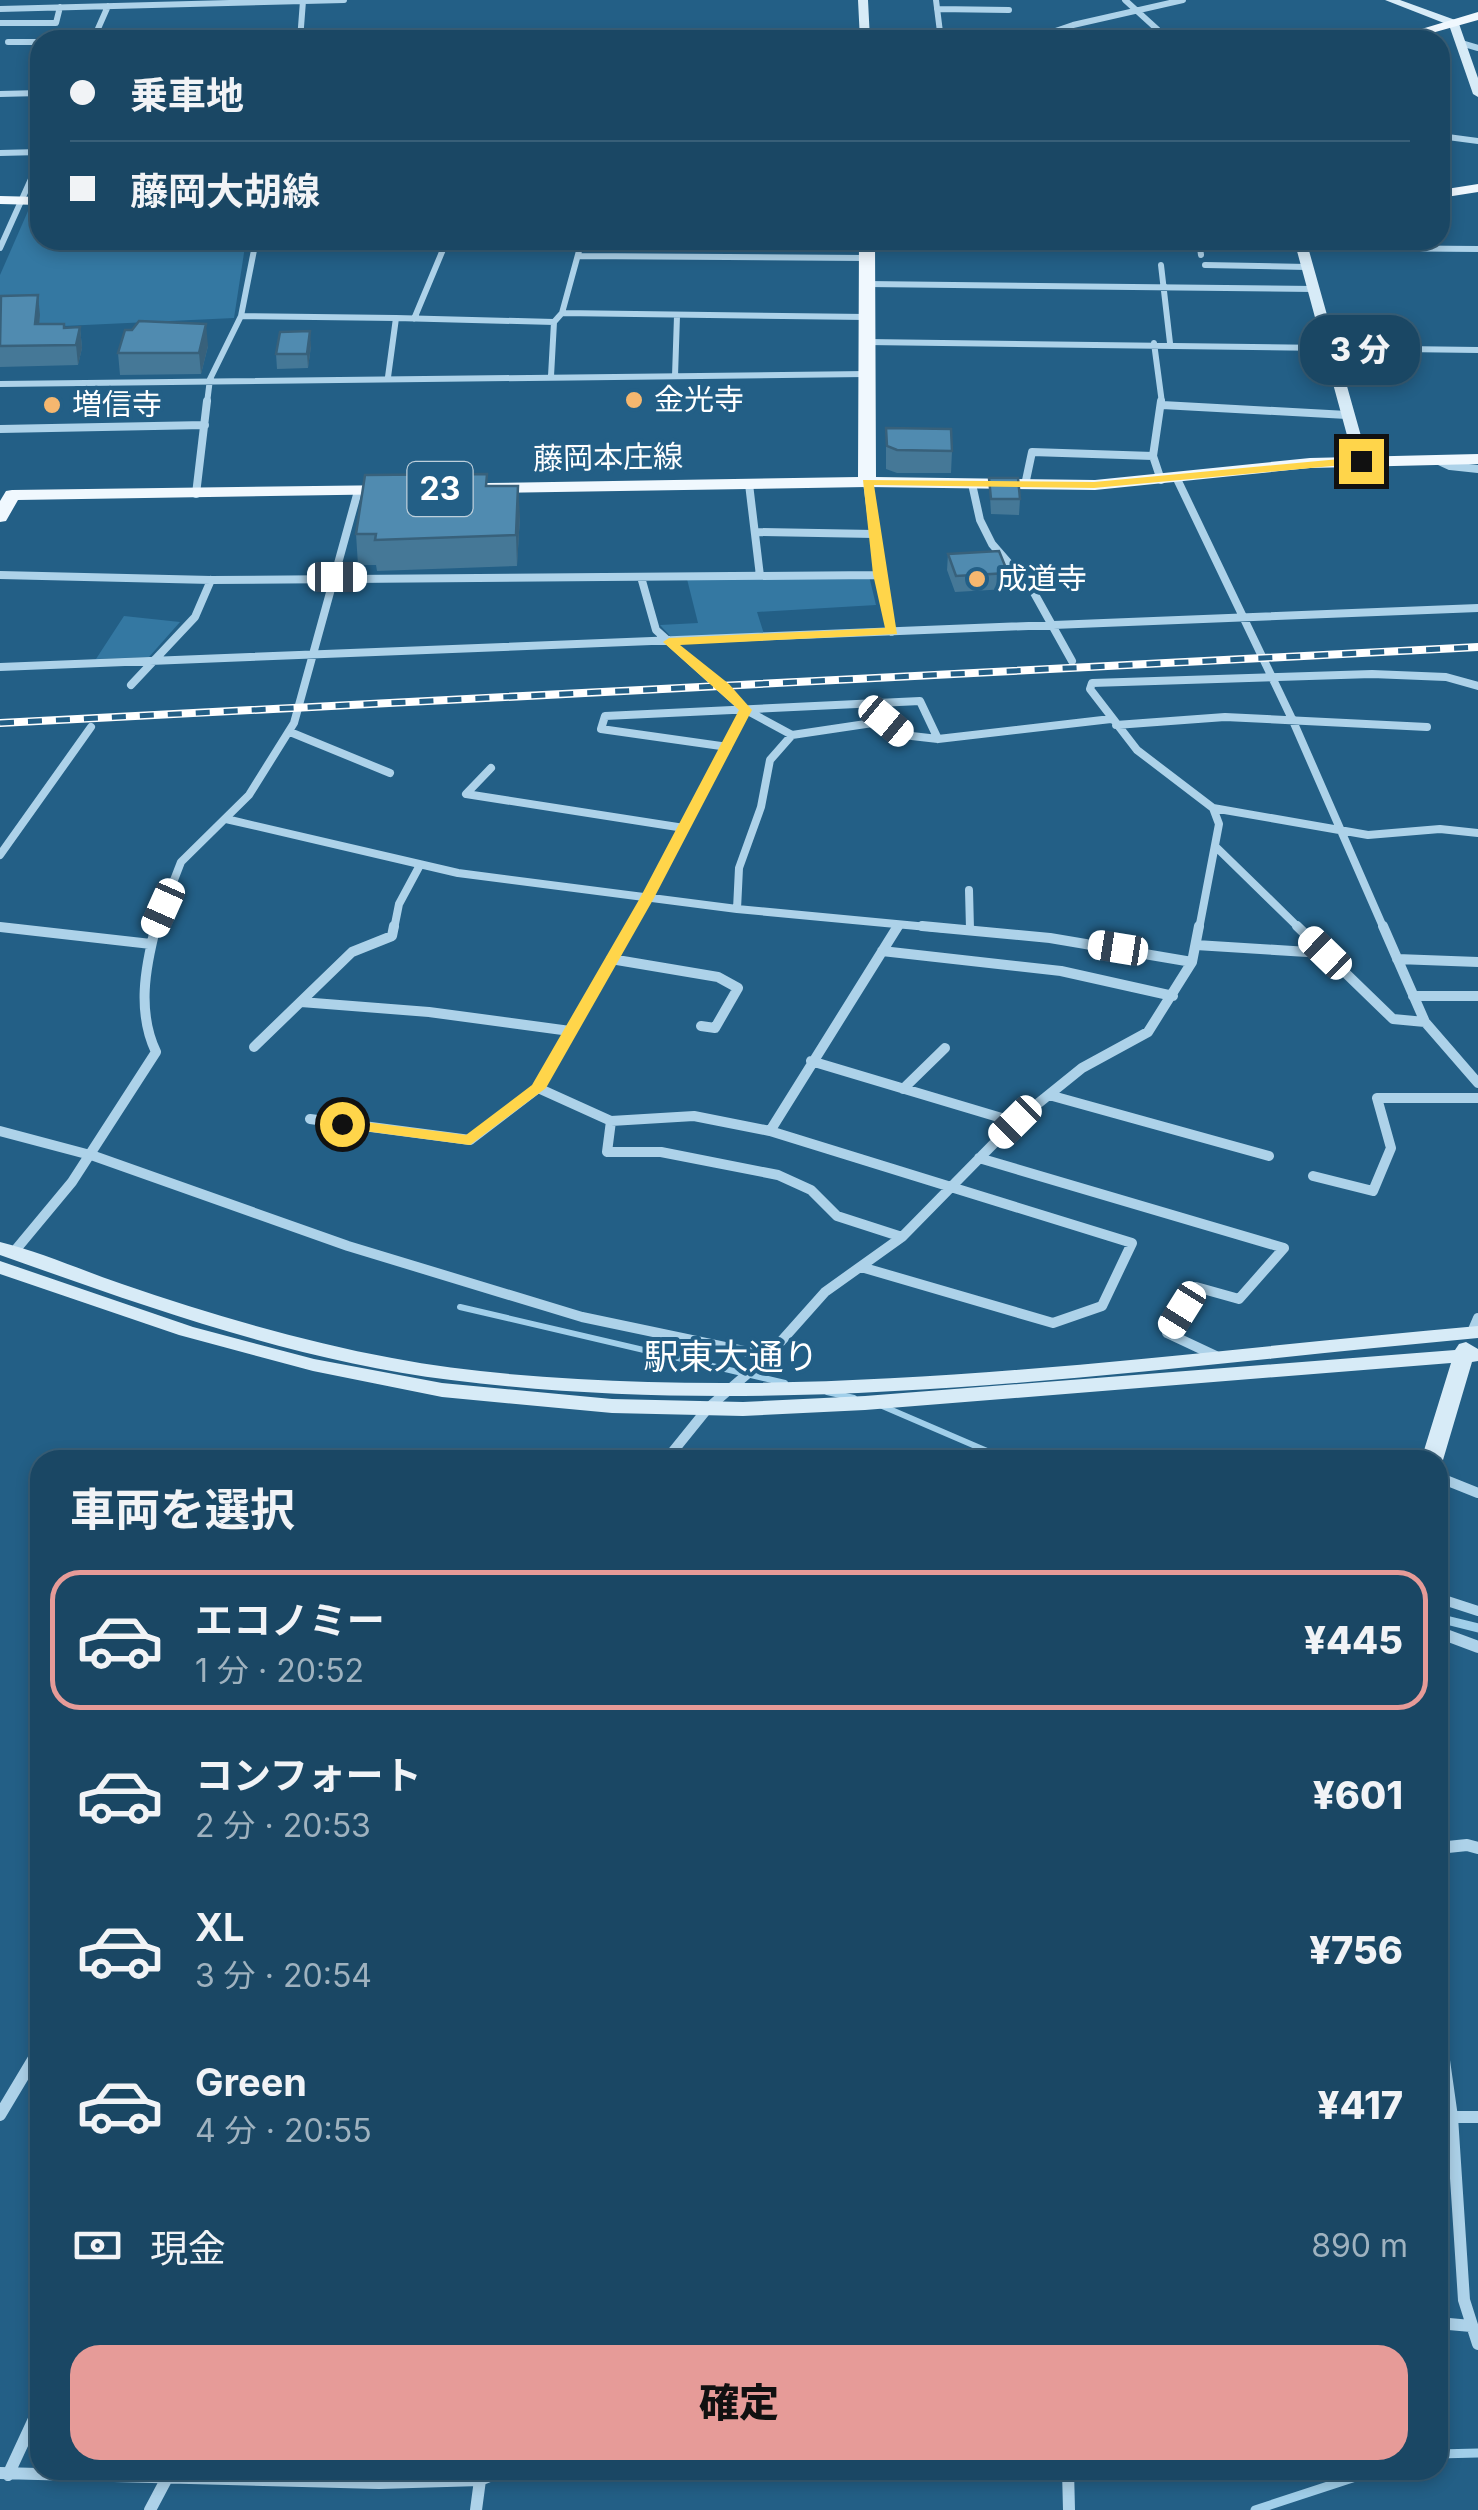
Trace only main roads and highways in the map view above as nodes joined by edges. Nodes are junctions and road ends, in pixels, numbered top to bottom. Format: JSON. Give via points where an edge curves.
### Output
{"nodes":[{"id":1,"x":1478,"y":16,"type":"edge"},
{"id":2,"x":1426,"y":30,"type":"edge"},
{"id":3,"x":1478,"y":188,"type":"edge"},
{"id":4,"x":1450,"y":192,"type":"edge"},
{"id":5,"x":0,"y":200,"type":"edge"},
{"id":6,"x":30,"y":200,"type":"edge"},
{"id":7,"x":867,"y":250,"type":"edge"},
{"id":8,"x":1478,"y":459,"type":"edge"},
{"id":9,"x":868,"y":482,"type":"junction"},
{"id":10,"x":470,"y":488,"type":"edge"},
{"id":11,"x":414,"y":490,"type":"edge"},
{"id":12,"x":6,"y":495,"type":"edge"},
{"id":13,"x":0,"y":517,"type":"edge"}],
"edges":[{"from":1,"to":2,"type":"main road"},
{"from":3,"to":4,"type":"main road"},
{"from":5,"to":6,"type":"main road"},
{"from":7,"to":9,"type":"main road"},
{"from":8,"to":9,"type":"main road","name":"藤岡本庄線","via":[[1025,486]]},
{"from":9,"to":10,"type":"main road","name":"藤岡本庄線","number":"23"},
{"from":11,"to":12,"type":"main road","number":"23"},
{"from":12,"to":13,"type":"main road","number":"23"}]}
